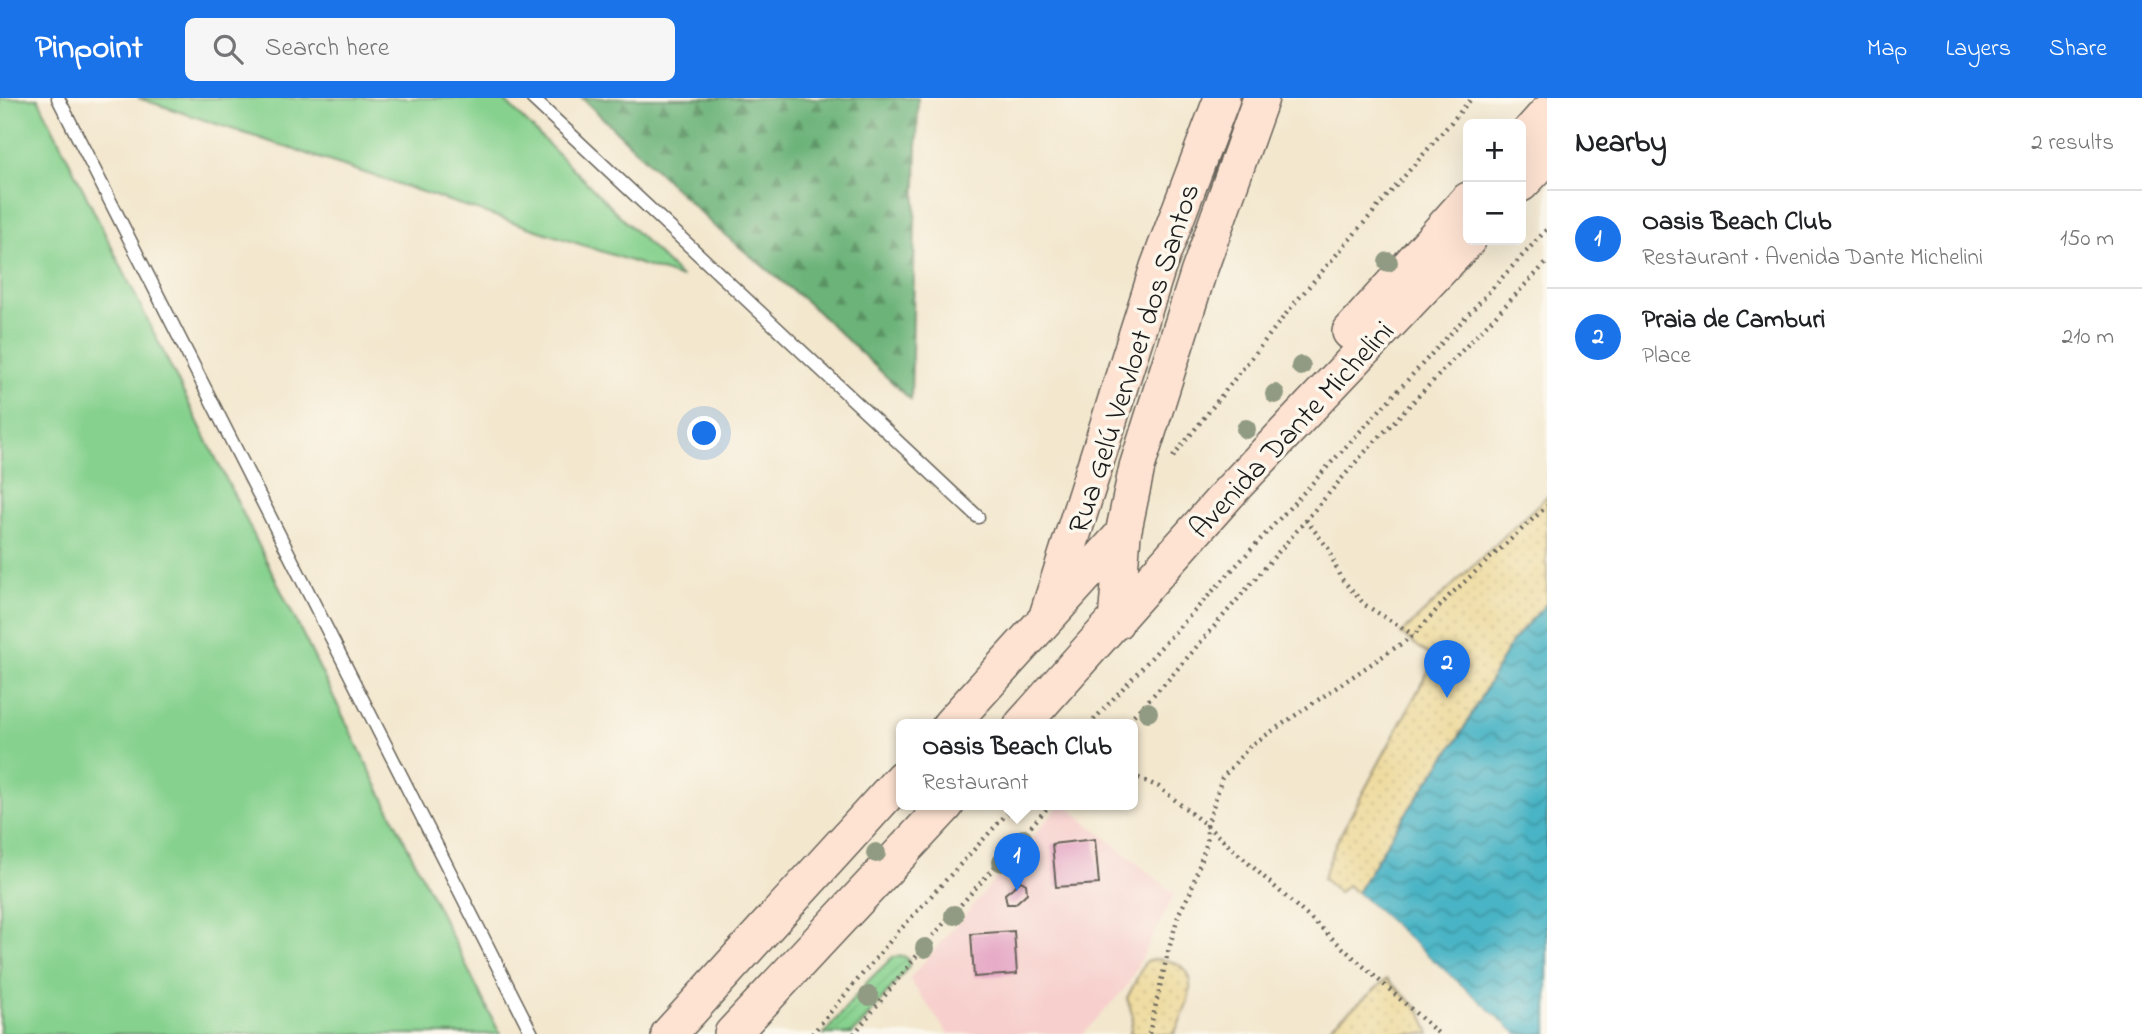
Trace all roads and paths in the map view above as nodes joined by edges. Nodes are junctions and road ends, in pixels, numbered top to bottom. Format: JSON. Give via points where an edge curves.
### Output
{"nodes":[{"id":1,"x":58,"y":98,"type":"edge"},
{"id":2,"x":532,"y":98,"type":"edge"},
{"id":3,"x":1222,"y":98,"type":"edge"},
{"id":4,"x":1261,"y":98,"type":"edge"},
{"id":5,"x":1472,"y":98,"type":"edge"},
{"id":6,"x":1547,"y":113,"type":"edge"},
{"id":7,"x":1526,"y":136,"type":"edge"},
{"id":8,"x":1547,"y":157,"type":"edge"},
{"id":9,"x":1523,"y":182,"type":"edge"},
{"id":10,"x":1463,"y":206,"type":"edge"},
{"id":11,"x":1547,"y":229,"type":"edge"},
{"id":12,"x":1463,"y":245,"type":"edge"},
{"id":13,"x":1547,"y":262,"type":"edge"},
{"id":14,"x":1171,"y":460,"type":"dead end"},
{"id":15,"x":1233,"y":488,"type":"junction"},
{"id":16,"x":1547,"y":506,"type":"edge"},
{"id":17,"x":978,"y":517,"type":"dead end"},
{"id":18,"x":1306,"y":520,"type":"junction"},
{"id":19,"x":1123,"y":534,"type":"junction"},
{"id":20,"x":1046,"y":619,"type":"junction"},
{"id":21,"x":1116,"y":622,"type":"junction"},
{"id":22,"x":1414,"y":635,"type":"junction"},
{"id":23,"x":955,"y":719,"type":"edge"},
{"id":24,"x":1027,"y":719,"type":"edge"},
{"id":25,"x":1095,"y":719,"type":"edge"},
{"id":26,"x":1130,"y":719,"type":"edge"},
{"id":27,"x":1138,"y":778,"type":"edge"},
{"id":28,"x":896,"y":784,"type":"edge"},
{"id":29,"x":941,"y":810,"type":"edge"},
{"id":30,"x":1010,"y":810,"type":"edge"},
{"id":31,"x":1046,"y":810,"type":"edge"},
{"id":32,"x":1207,"y":826,"type":"junction"},
{"id":33,"x":532,"y":1034,"type":"edge"},
{"id":34,"x":669,"y":1034,"type":"edge"},
{"id":35,"x":732,"y":1034,"type":"edge"},
{"id":36,"x":812,"y":1034,"type":"edge"},
{"id":37,"x":854,"y":1034,"type":"edge"},
{"id":38,"x":1149,"y":1034,"type":"edge"},
{"id":39,"x":1439,"y":1034,"type":"edge"}],
"edges":[{"from":1,"to":33,"type":"lane"},
{"from":2,"to":17,"type":"lane"},
{"from":3,"to":20,"type":"main road","name":"Rua Gelú Vervloet dos Santos","via":[[1158,267]]},
{"from":4,"to":19,"type":"main road","via":[[1141,454]]},
{"from":5,"to":14,"type":"path","via":[[1293,305]]},
{"from":6,"to":7,"type":"main road"},
{"from":8,"to":9,"type":"main road"},
{"from":10,"to":15,"type":"main road","via":[[1307,382]]},
{"from":11,"to":25,"type":"path"},
{"from":12,"to":15,"type":"main road","name":"Avenida Dante Michelini"},
{"from":13,"to":18,"type":"path"},
{"from":15,"to":21,"type":"main road","name":"Avenida Dante Michelini"},
{"from":16,"to":22,"type":"path"},
{"from":18,"to":22,"type":"path","via":[[1328,548],[1340,577],[1365,605]]},
{"from":18,"to":26,"type":"path"},
{"from":19,"to":20,"type":"main road"},
{"from":19,"to":21,"type":"main road"},
{"from":20,"to":23,"type":"main road"},
{"from":21,"to":24,"type":"main road","name":"Avenida Dante Michelini"},
{"from":22,"to":32,"type":"path","via":[[1250,746],[1222,778]]},
{"from":27,"to":32,"type":"path","via":[[1159,788]]},
{"from":28,"to":34,"type":"main road"},
{"from":29,"to":35,"type":"main road"},
{"from":30,"to":36,"type":"path"},
{"from":31,"to":37,"type":"path","via":[[931,938]]},
{"from":32,"to":38,"type":"path","via":[[1207,842],[1179,913]]},
{"from":32,"to":39,"type":"path"}]}
